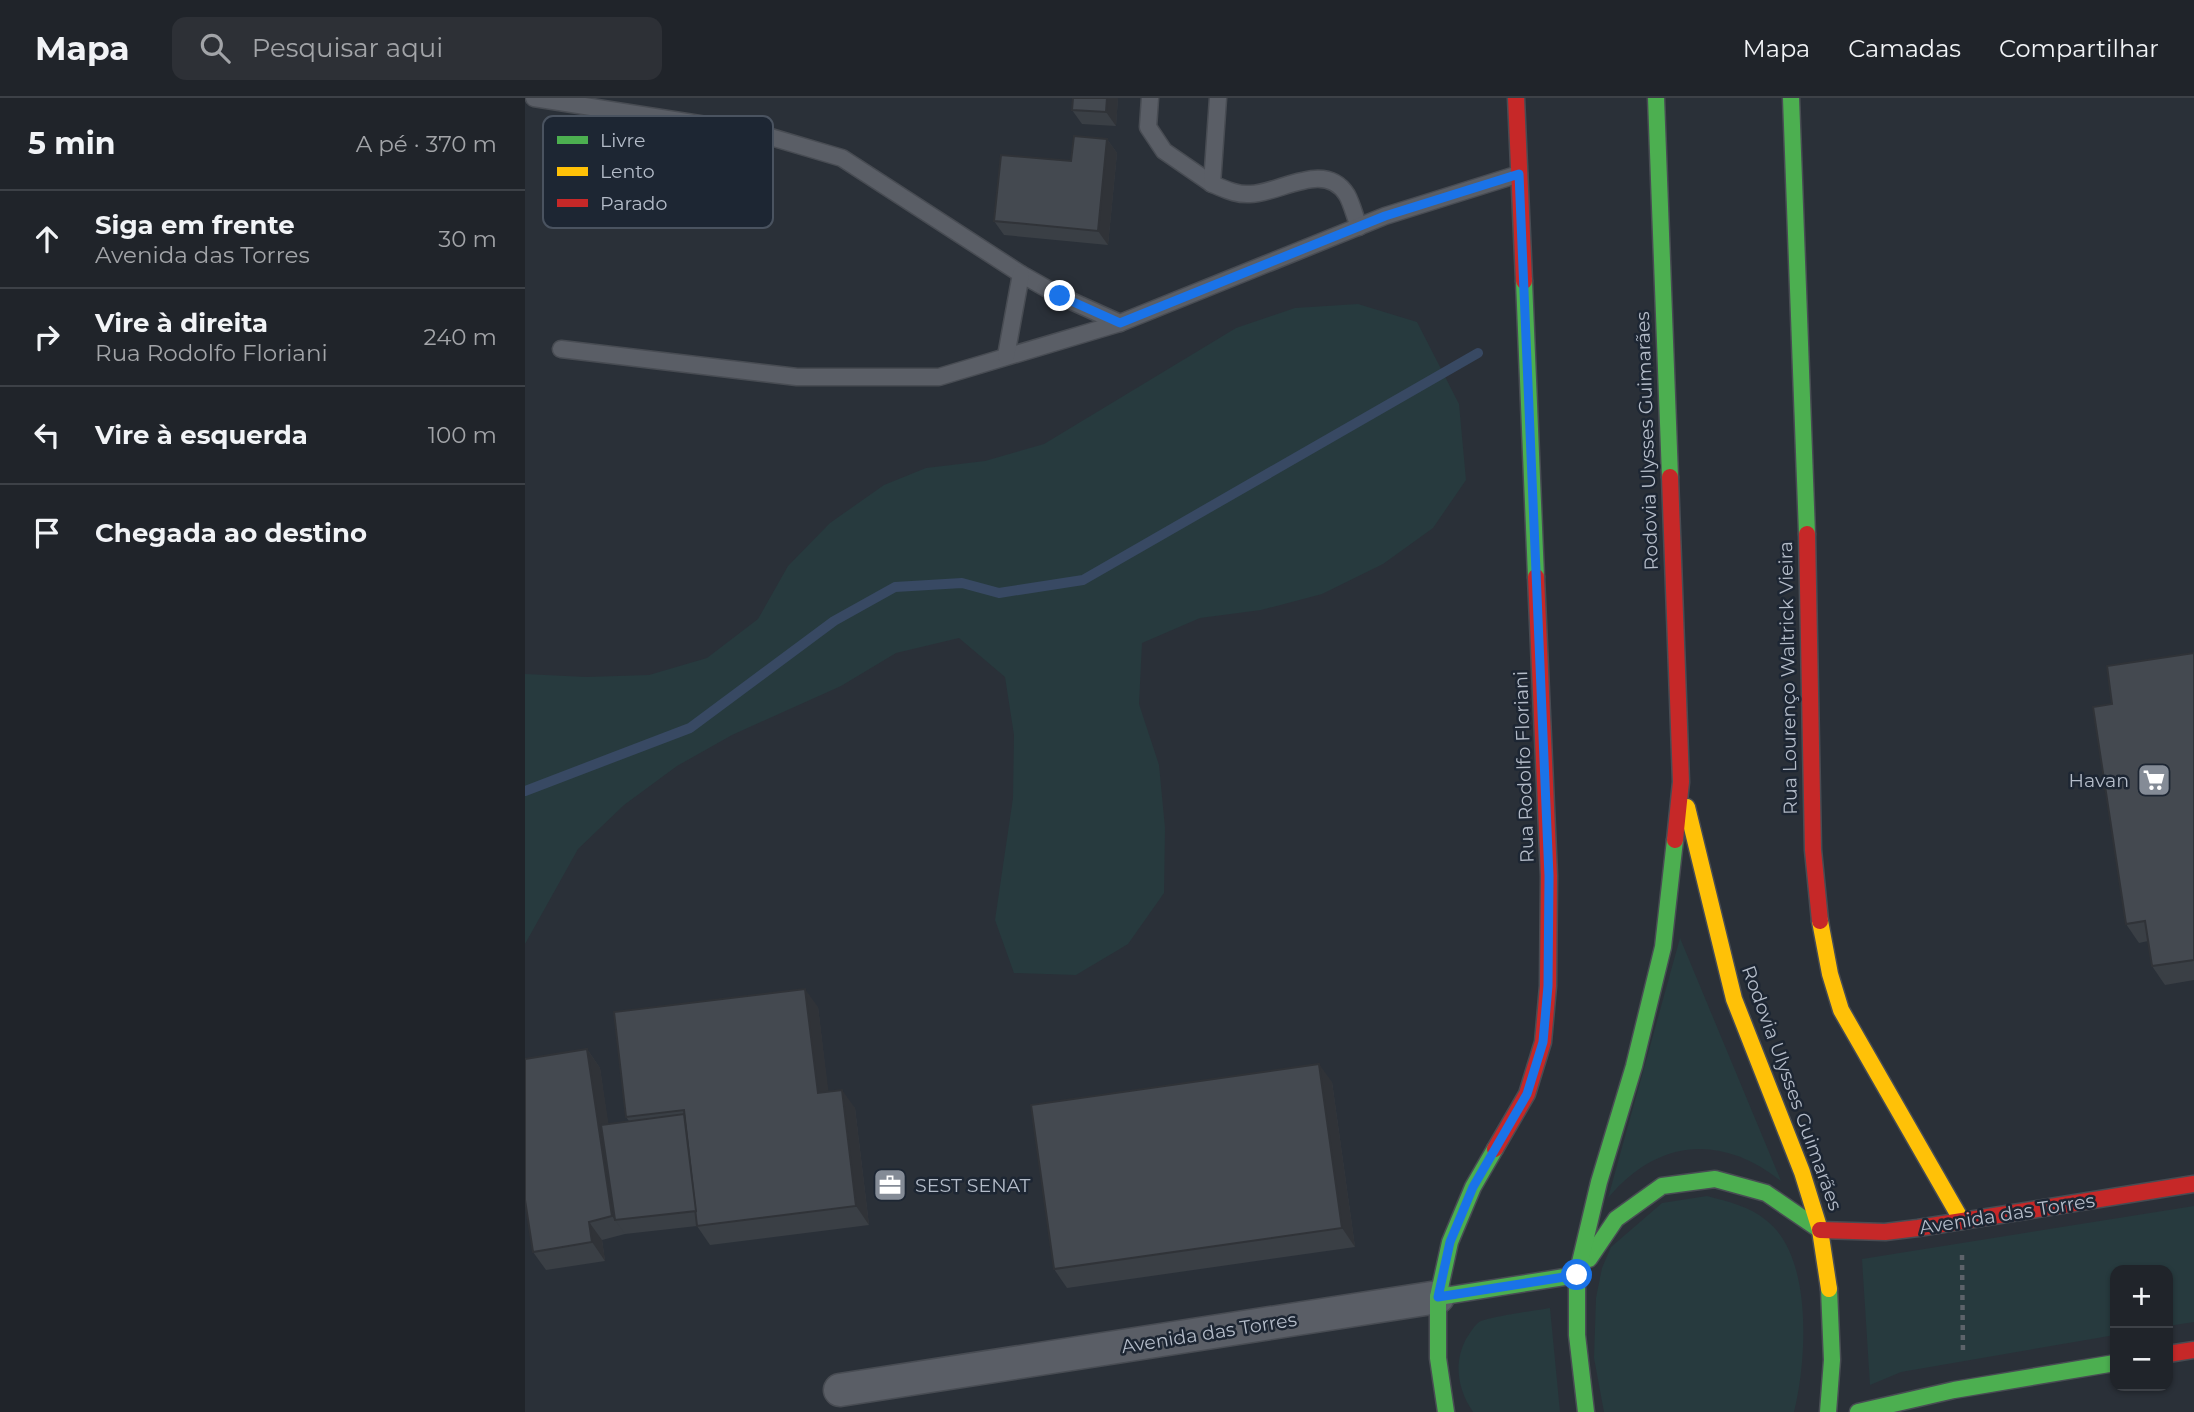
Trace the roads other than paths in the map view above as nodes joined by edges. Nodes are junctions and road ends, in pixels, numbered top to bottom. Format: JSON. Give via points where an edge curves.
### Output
{"nodes":[{"id":1,"x":534,"y":98,"type":"edge"},
{"id":2,"x":1150,"y":98,"type":"edge"},
{"id":3,"x":1218,"y":98,"type":"edge"},
{"id":4,"x":1516,"y":98,"type":"edge"},
{"id":5,"x":1656,"y":98,"type":"edge"},
{"id":6,"x":1791,"y":98,"type":"edge"},
{"id":7,"x":649,"y":116,"type":"edge"},
{"id":8,"x":773,"y":138,"type":"edge"},
{"id":9,"x":1519,"y":174,"type":"junction"},
{"id":10,"x":1212,"y":184,"type":"junction"},
{"id":11,"x":1359,"y":227,"type":"junction"},
{"id":12,"x":1021,"y":274,"type":"junction"},
{"id":13,"x":1120,"y":323,"type":"junction"},
{"id":14,"x":561,"y":349,"type":"dead end"},
{"id":15,"x":1006,"y":356,"type":"junction"},
{"id":16,"x":1681,"y":782,"type":"junction"},
{"id":17,"x":2194,"y":1184,"type":"edge"},
{"id":18,"x":1962,"y":1221,"type":"junction"},
{"id":19,"x":1820,"y":1230,"type":"junction"},
{"id":20,"x":1577,"y":1275,"type":"junction"},
{"id":21,"x":1438,"y":1297,"type":"junction"},
{"id":22,"x":2194,"y":1350,"type":"edge"},
{"id":23,"x":2173,"y":1353,"type":"edge"},
{"id":24,"x":2110,"y":1364,"type":"edge"},
{"id":25,"x":1963,"y":1387,"type":"junction"},
{"id":26,"x":839,"y":1390,"type":"dead end"},
{"id":27,"x":1953,"y":1404,"type":"dead end"},
{"id":28,"x":1446,"y":1412,"type":"edge"},
{"id":29,"x":1586,"y":1412,"type":"edge"},
{"id":30,"x":1828,"y":1412,"type":"edge"},
{"id":31,"x":1858,"y":1412,"type":"edge"}],
"edges":[{"from":1,"to":7,"type":"lane"},
{"from":2,"to":10,"type":"lane","via":[[1148,127],[1164,151]]},
{"from":3,"to":10,"type":"lane"},
{"from":4,"to":9,"type":"main road","name":"Rua Rodolfo Floriani"},
{"from":5,"to":16,"type":"main road","name":"Rodovia Ulysses Guimarães"},
{"from":6,"to":18,"type":"main road","name":"Rua Lourenço Waltrick Vieira","via":[[1813,850],[1820,924],[1841,1010]]},
{"from":8,"to":12,"type":"lane","via":[[842,158]]},
{"from":9,"to":11,"type":"lane"},
{"from":9,"to":21,"type":"main road","name":"Rua Rodolfo Floriani","via":[[1549,876],[1548,986],[1543,1042],[1527,1094],[1473,1187],[1450,1242]]},
{"from":10,"to":11,"type":"lane","via":[[1252,195],[1314,177],[1346,194]]},
{"from":11,"to":13,"type":"lane"},
{"from":12,"to":13,"type":"lane"},
{"from":12,"to":15,"type":"lane"},
{"from":13,"to":15,"type":"lane"},
{"from":14,"to":15,"type":"lane","via":[[797,377],[939,377]]},
{"from":16,"to":19,"type":"main road","name":"Rodovia Ulysses Guimarães","via":[[1734,999]]},
{"from":16,"to":20,"type":"main road","name":"Rodovia Ulysses Guimarães","via":[[1663,947]]},
{"from":17,"to":18,"type":"main road","name":"Avenida das Torres"},
{"from":18,"to":19,"type":"main road","name":"Avenida das Torres","via":[[1885,1232]]},
{"from":19,"to":20,"type":"main road","via":[[1766,1193],[1715,1179],[1662,1186],[1616,1219]]},
{"from":19,"to":30,"type":"main road","name":"Rodovia Ulysses Guimarães","via":[[1831,1300]]},
{"from":20,"to":21,"type":"main road","name":"Avenida das Torres"},
{"from":20,"to":29,"type":"main road","name":"Rodovia Ulysses Guimarães","via":[[1577,1335]]},
{"from":21,"to":26,"type":"street","name":"Avenida das Torres"},
{"from":21,"to":28,"type":"main road","name":"Rua Rodolfo Floriani","via":[[1438,1358]]},
{"from":22,"to":23,"type":"main road"},
{"from":24,"to":25,"type":"main road"},
{"from":25,"to":27,"type":"main road"},
{"from":25,"to":31,"type":"main road"}]}
